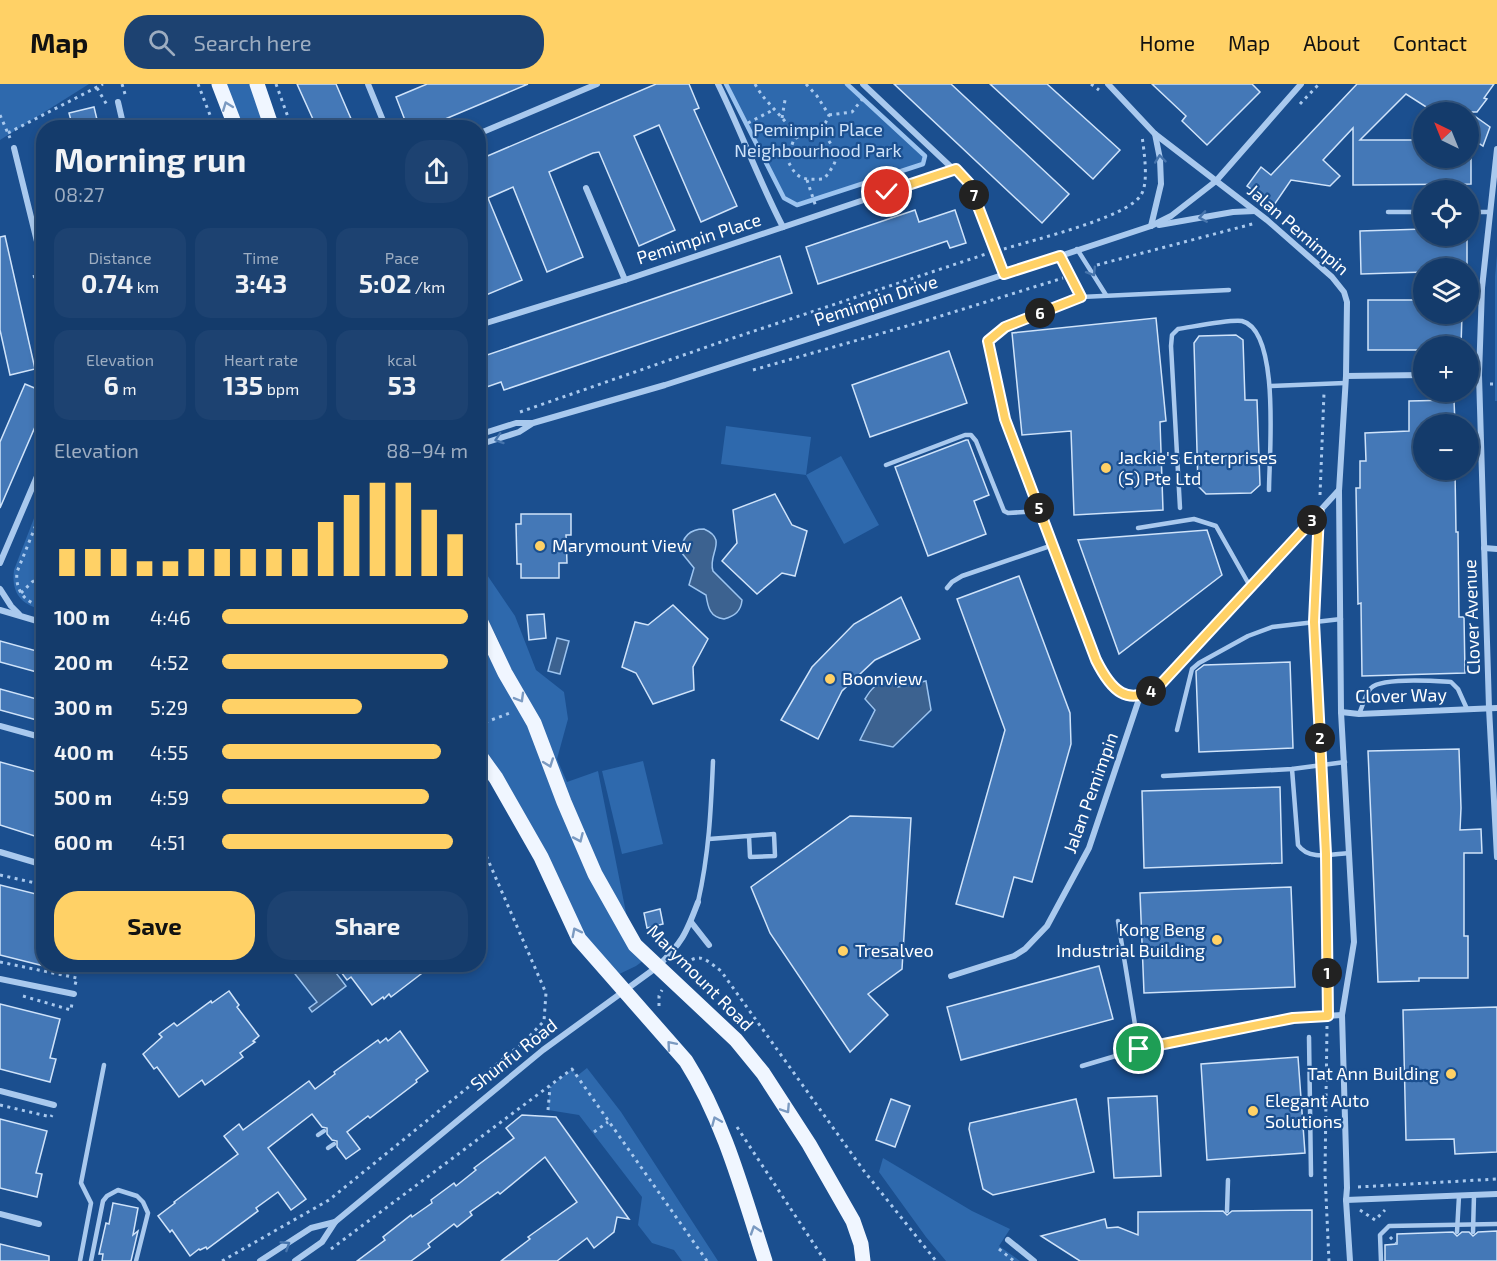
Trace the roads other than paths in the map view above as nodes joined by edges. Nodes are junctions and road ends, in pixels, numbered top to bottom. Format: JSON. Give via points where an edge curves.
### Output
{"nodes":[{"id":1,"x":219,"y":84,"type":"edge"},
{"id":2,"x":257,"y":84,"type":"edge"},
{"id":3,"x":368,"y":84,"type":"edge"},
{"id":4,"x":597,"y":84,"type":"edge"},
{"id":5,"x":718,"y":84,"type":"edge"},
{"id":6,"x":863,"y":84,"type":"edge"},
{"id":7,"x":1108,"y":84,"type":"edge"},
{"id":8,"x":1301,"y":84,"type":"edge"},
{"id":9,"x":118,"y":102,"type":"dead end"},
{"id":10,"x":122,"y":120,"type":"edge"},
{"id":11,"x":233,"y":120,"type":"edge"},
{"id":12,"x":269,"y":120,"type":"edge"},
{"id":13,"x":383,"y":120,"type":"edge"},
{"id":14,"x":486,"y":131,"type":"edge"},
{"id":15,"x":1155,"y":134,"type":"junction"},
{"id":16,"x":14,"y":148,"type":"dead end"},
{"id":17,"x":1497,"y":149,"type":"edge"},
{"id":18,"x":956,"y":169,"type":"junction"},
{"id":19,"x":1216,"y":181,"type":"junction"},
{"id":20,"x":586,"y":188,"type":"dead end"},
{"id":21,"x":1256,"y":211,"type":"junction"},
{"id":22,"x":1388,"y":212,"type":"dead end"},
{"id":23,"x":1413,"y":212,"type":"edge"},
{"id":24,"x":1479,"y":212,"type":"edge"},
{"id":25,"x":1490,"y":212,"type":"junction"},
{"id":26,"x":1151,"y":226,"type":"junction"},
{"id":27,"x":783,"y":227,"type":"junction"},
{"id":28,"x":36,"y":237,"type":"edge"},
{"id":29,"x":1077,"y":249,"type":"junction"},
{"id":30,"x":1060,"y":256,"type":"junction"},
{"id":31,"x":1004,"y":274,"type":"junction"},
{"id":32,"x":625,"y":280,"type":"junction"},
{"id":33,"x":1229,"y":290,"type":"dead end"},
{"id":34,"x":1106,"y":295,"type":"junction"},
{"id":35,"x":1081,"y":297,"type":"junction"},
{"id":36,"x":486,"y":323,"type":"edge"},
{"id":37,"x":988,"y":341,"type":"road end"},
{"id":38,"x":1413,"y":375,"type":"edge"},
{"id":39,"x":1479,"y":375,"type":"joint"},
{"id":40,"x":1346,"y":376,"type":"junction"},
{"id":41,"x":1345,"y":383,"type":"junction"},
{"id":42,"x":1271,"y":386,"type":"junction"},
{"id":43,"x":1005,"y":419,"type":"road end"},
{"id":44,"x":516,"y":423,"type":"junction"},
{"id":45,"x":533,"y":423,"type":"junction"},
{"id":46,"x":486,"y":432,"type":"edge"},
{"id":47,"x":519,"y":432,"type":"junction"},
{"id":48,"x":486,"y":442,"type":"edge"},
{"id":49,"x":886,"y":465,"type":"dead end"},
{"id":50,"x":36,"y":479,"type":"edge"},
{"id":51,"x":1269,"y":490,"type":"dead end"},
{"id":52,"x":1339,"y":491,"type":"junction"},
{"id":53,"x":1180,"y":508,"type":"dead end"},
{"id":54,"x":1040,"y":511,"type":"junction"},
{"id":55,"x":1138,"y":528,"type":"dead end"},
{"id":56,"x":1053,"y":545,"type":"junction"},
{"id":57,"x":1484,"y":548,"type":"junction"},
{"id":58,"x":1497,"y":549,"type":"edge"},
{"id":59,"x":0,"y":563,"type":"edge"},
{"id":60,"x":947,"y":588,"type":"dead end"},
{"id":61,"x":1251,"y":588,"type":"junction"},
{"id":62,"x":0,"y":589,"type":"edge"},
{"id":63,"x":0,"y":610,"type":"edge"},
{"id":64,"x":21,"y":616,"type":"junction"},
{"id":65,"x":1341,"y":619,"type":"junction"},
{"id":66,"x":36,"y":620,"type":"edge"},
{"id":67,"x":486,"y":633,"type":"edge"},
{"id":68,"x":1140,"y":696,"type":"junction"},
{"id":69,"x":1489,"y":708,"type":"junction"},
{"id":70,"x":1497,"y":708,"type":"edge"},
{"id":71,"x":1467,"y":709,"type":"junction"},
{"id":72,"x":1341,"y":712,"type":"junction"},
{"id":73,"x":1359,"y":714,"type":"junction"},
{"id":74,"x":0,"y":726,"type":"edge"},
{"id":75,"x":1177,"y":730,"type":"dead end"},
{"id":76,"x":36,"y":736,"type":"edge"},
{"id":77,"x":713,"y":761,"type":"dead end"},
{"id":78,"x":1345,"y":762,"type":"junction"},
{"id":79,"x":486,"y":764,"type":"edge"},
{"id":80,"x":1292,"y":768,"type":"junction"},
{"id":81,"x":1163,"y":776,"type":"dead end"},
{"id":82,"x":749,"y":836,"type":"junction"},
{"id":83,"x":710,"y":839,"type":"junction"},
{"id":84,"x":0,"y":852,"type":"edge"},
{"id":85,"x":1350,"y":853,"type":"junction"},
{"id":86,"x":1497,"y":857,"type":"edge"},
{"id":87,"x":36,"y":863,"type":"edge"},
{"id":88,"x":698,"y":902,"type":"joint"},
{"id":89,"x":1118,"y":921,"type":"dead end"},
{"id":90,"x":691,"y":922,"type":"junction"},
{"id":91,"x":709,"y":945,"type":"dead end"},
{"id":92,"x":657,"y":967,"type":"junction"},
{"id":93,"x":951,"y":976,"type":"dead end"},
{"id":94,"x":0,"y":979,"type":"edge"},
{"id":95,"x":624,"y":991,"type":"junction"},
{"id":96,"x":74,"y":994,"type":"road end"},
{"id":97,"x":1342,"y":1015,"type":"junction"},
{"id":98,"x":1309,"y":1037,"type":"dead end"},
{"id":99,"x":1139,"y":1049,"type":"junction"},
{"id":100,"x":104,"y":1065,"type":"dead end"},
{"id":101,"x":1082,"y":1066,"type":"dead end"},
{"id":102,"x":0,"y":1091,"type":"edge"},
{"id":103,"x":54,"y":1105,"type":"dead end"},
{"id":104,"x":324,"y":1131,"type":"dead end"},
{"id":105,"x":318,"y":1135,"type":"dead end"},
{"id":106,"x":334,"y":1143,"type":"dead end"},
{"id":107,"x":328,"y":1148,"type":"dead end"},
{"id":108,"x":1311,"y":1175,"type":"dead end"},
{"id":109,"x":1228,"y":1180,"type":"dead end"},
{"id":110,"x":1497,"y":1194,"type":"edge"},
{"id":111,"x":1473,"y":1195,"type":"junction"},
{"id":112,"x":1458,"y":1196,"type":"junction"},
{"id":113,"x":1346,"y":1200,"type":"junction"},
{"id":114,"x":1227,"y":1211,"type":"dead end"},
{"id":115,"x":0,"y":1214,"type":"edge"},
{"id":116,"x":335,"y":1222,"type":"junction"},
{"id":117,"x":39,"y":1224,"type":"dead end"},
{"id":118,"x":1497,"y":1224,"type":"edge"},
{"id":119,"x":1457,"y":1225,"type":"junction"},
{"id":120,"x":1473,"y":1225,"type":"junction"},
{"id":121,"x":1457,"y":1232,"type":"dead end"},
{"id":122,"x":1473,"y":1232,"type":"dead end"},
{"id":123,"x":1008,"y":1240,"type":"dead end"},
{"id":124,"x":80,"y":1261,"type":"edge"},
{"id":125,"x":92,"y":1261,"type":"edge"},
{"id":126,"x":136,"y":1261,"type":"edge"},
{"id":127,"x":260,"y":1261,"type":"edge"},
{"id":128,"x":295,"y":1261,"type":"edge"},
{"id":129,"x":765,"y":1261,"type":"edge"},
{"id":130,"x":863,"y":1261,"type":"edge"},
{"id":131,"x":1034,"y":1261,"type":"edge"},
{"id":132,"x":1350,"y":1261,"type":"edge"},
{"id":133,"x":1381,"y":1261,"type":"edge"}],
"edges":[{"from":11,"to":1,"type":"main road","one_way":true},
{"from":2,"to":12,"type":"main road"},
{"from":3,"to":13,"type":"street"},
{"from":4,"to":14,"type":"street"},
{"from":5,"to":27,"type":"street","name":"Pemimpin Place"},
{"from":6,"to":18,"type":"street"},
{"from":7,"to":15,"type":"street","name":"Jalan Pemimpin"},
{"from":8,"to":19,"type":"street","name":"Pemimpin Drive"},
{"from":9,"to":10,"type":"street"},
{"from":15,"to":19,"type":"street","name":"Jalan Pemimpin"},
{"from":26,"to":15,"type":"street","one_way":true,"via":[[1161,184]]},
{"from":16,"to":28,"type":"street"},
{"from":17,"to":25,"type":"street","name":"Clover Avenue"},
{"from":18,"to":27,"type":"street","name":"Pemimpin Place"},
{"from":18,"to":31,"type":"street","via":[[969,183]]},
{"from":19,"to":21,"type":"street","name":"Jalan Pemimpin"},
{"from":19,"to":26,"type":"street","name":"Pemimpin Drive","via":[[1185,207]]},
{"from":20,"to":32,"type":"street","name":"Pemimpin Place"},
{"from":21,"to":26,"type":"street","one_way":true},
{"from":21,"to":40,"type":"street","name":"Jalan Pemimpin","via":[[1344,292],[1348,309]]},
{"from":22,"to":23,"type":"lane"},
{"from":24,"to":25,"type":"lane"},
{"from":25,"to":39,"type":"street","name":"Clover Avenue"},
{"from":26,"to":29,"type":"street","name":"Pemimpin Drive"},
{"from":27,"to":32,"type":"street","name":"Pemimpin Place"},
{"from":29,"to":30,"type":"street","name":"Pemimpin Drive"},
{"from":29,"to":34,"type":"lane","one_way":true},
{"from":30,"to":31,"type":"street","name":"Pemimpin Drive"},
{"from":30,"to":35,"type":"lane"},
{"from":31,"to":45,"type":"street","name":"Pemimpin Drive","via":[[664,385]]},
{"from":32,"to":36,"type":"street","name":"Pemimpin Place"},
{"from":33,"to":34,"type":"lane"},
{"from":34,"to":35,"type":"lane"},
{"from":35,"to":37,"type":"lane","via":[[1005,327]]},
{"from":38,"to":40,"type":"street"},
{"from":39,"to":57,"type":"street","name":"Clover Avenue"},
{"from":40,"to":41,"type":"street","name":"Jalan Pemimpin"},
{"from":41,"to":42,"type":"lane"},
{"from":41,"to":52,"type":"street","name":"Jalan Pemimpin"},
{"from":42,"to":51,"type":"lane"},
{"from":42,"to":53,"type":"lane","via":[[1258,334],[1252,326],[1240,321],[1178,329],[1172,335]]},
{"from":43,"to":54,"type":"street"},
{"from":44,"to":45,"type":"street","name":"Pemimpin Drive"},
{"from":44,"to":46,"type":"street","name":"Pemimpin Drive"},
{"from":44,"to":47,"type":"lane"},
{"from":45,"to":47,"type":"street","name":"Pemimpin Drive"},
{"from":47,"to":48,"type":"street","name":"Pemimpin Drive","one_way":true},
{"from":49,"to":54,"type":"lane","via":[[971,435],[1004,511]]},
{"from":50,"to":59,"type":"street"},
{"from":52,"to":61,"type":"street"},
{"from":52,"to":65,"type":"street","name":"Jalan Pemimpin"},
{"from":54,"to":56,"type":"street"},
{"from":55,"to":61,"type":"lane","via":[[1194,519],[1216,526]]},
{"from":56,"to":60,"type":"lane","via":[[962,576]]},
{"from":56,"to":68,"type":"street","via":[[1102,671],[1119,690]]},
{"from":57,"to":58,"type":"street"},
{"from":57,"to":69,"type":"street","name":"Clover Avenue"},
{"from":61,"to":68,"type":"street","via":[[1167,678]]},
{"from":62,"to":64,"type":"street"},
{"from":63,"to":64,"type":"street"},
{"from":64,"to":66,"type":"street"},
{"from":65,"to":72,"type":"street","name":"Jalan Pemimpin"},
{"from":65,"to":75,"type":"lane","via":[[1272,627],[1199,663],[1192,669]]},
{"from":67,"to":92,"type":"main road","name":"Marymount Road","one_way":true,"via":[[534,723],[595,874],[635,945]]},
{"from":68,"to":93,"type":"street","name":"Jalan Pemimpin","via":[[1089,848],[1047,926],[1014,956]]},
{"from":69,"to":70,"type":"street","name":"Clover Way"},
{"from":69,"to":71,"type":"street","name":"Clover Way"},
{"from":69,"to":86,"type":"street","name":"Clover Avenue"},
{"from":71,"to":73,"type":"street","name":"Clover Way"},
{"from":71,"to":73,"type":"lane","via":[[1451,682],[1401,681],[1376,684]]},
{"from":72,"to":73,"type":"street","name":"Clover Way"},
{"from":72,"to":78,"type":"street","name":"Jalan Pemimpin"},
{"from":74,"to":76,"type":"street"},
{"from":77,"to":83,"type":"lane"},
{"from":78,"to":80,"type":"lane"},
{"from":78,"to":85,"type":"street","name":"Jalan Pemimpin"},
{"from":95,"to":79,"type":"main road","one_way":true,"via":[[579,939],[541,857]]},
{"from":80,"to":81,"type":"lane"},
{"from":80,"to":85,"type":"lane","via":[[1298,845],[1310,855]]},
{"from":82,"to":82,"type":"lane","via":[[774,834],[775,856],[750,857]]},
{"from":82,"to":83,"type":"lane"},
{"from":83,"to":88,"type":"lane"},
{"from":84,"to":87,"type":"street"},
{"from":85,"to":97,"type":"street","name":"Jalan Pemimpin","via":[[1354,942]]},
{"from":88,"to":90,"type":"street","name":"Shunfu Road"},
{"from":89,"to":99,"type":"lane"},
{"from":90,"to":91,"type":"street"},
{"from":90,"to":92,"type":"street","name":"Shunfu Road","via":[[674,951]]},
{"from":92,"to":95,"type":"street","name":"Shunfu Road"},
{"from":92,"to":130,"type":"main road","name":"Marymount Road","one_way":true,"via":[[736,1040],[763,1072],[853,1221]]},
{"from":94,"to":96,"type":"street"},
{"from":95,"to":116,"type":"street","name":"Shunfu Road","via":[[543,1050]]},
{"from":129,"to":95,"type":"main road","one_way":true,"via":[[728,1149],[696,1077]]},
{"from":97,"to":99,"type":"street","via":[[1293,1018]]},
{"from":97,"to":113,"type":"street","name":"Jalan Pemimpin"},
{"from":98,"to":108,"type":"lane"},
{"from":99,"to":101,"type":"lane"},
{"from":100,"to":124,"type":"lane","via":[[81,1183],[91,1203]]},
{"from":102,"to":103,"type":"street"},
{"from":104,"to":105,"type":"lane"},
{"from":106,"to":107,"type":"lane"},
{"from":109,"to":114,"type":"lane"},
{"from":110,"to":111,"type":"street"},
{"from":111,"to":112,"type":"street"},
{"from":111,"to":120,"type":"lane"},
{"from":112,"to":113,"type":"street"},
{"from":112,"to":119,"type":"lane"},
{"from":113,"to":132,"type":"street","name":"Jalan Pemimpin"},
{"from":115,"to":117,"type":"street"},
{"from":127,"to":116,"type":"street","name":"Shunfu Road","one_way":true,"via":[[311,1228]]},
{"from":116,"to":128,"type":"street","name":"Shunfu Road","via":[[322,1242]]},
{"from":118,"to":120,"type":"lane"},
{"from":119,"to":120,"type":"lane"},
{"from":119,"to":121,"type":"lane"},
{"from":119,"to":133,"type":"lane","via":[[1389,1226],[1380,1235]]},
{"from":120,"to":122,"type":"lane"},
{"from":123,"to":131,"type":"street"},
{"from":125,"to":126,"type":"lane","via":[[103,1201],[118,1190],[137,1196],[148,1213]]}]}
